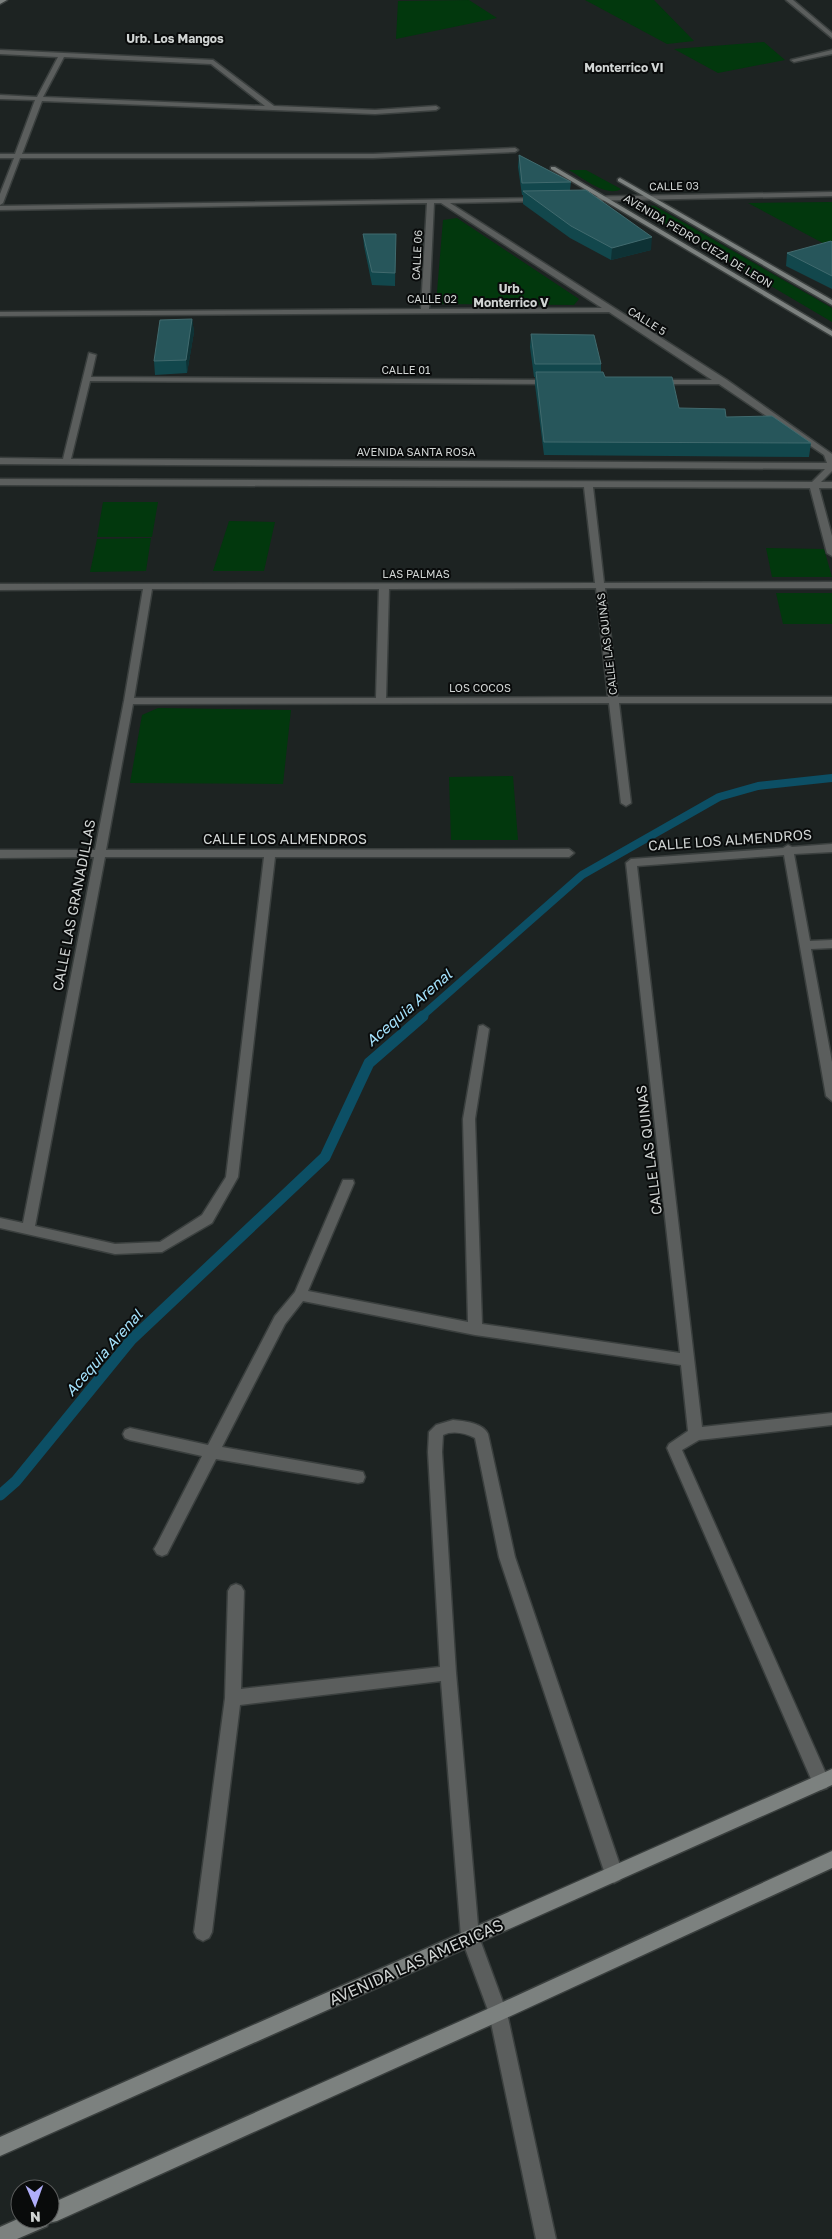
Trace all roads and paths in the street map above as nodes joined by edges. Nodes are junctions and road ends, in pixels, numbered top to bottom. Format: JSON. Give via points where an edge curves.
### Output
{"nodes":[{"id":1,"x":4,"y":0,"type":"edge"},
{"id":2,"x":789,"y":0,"type":"edge"},
{"id":3,"x":0,"y":2,"type":"edge"},
{"id":4,"x":832,"y":36,"type":"edge"},
{"id":5,"x":0,"y":52,"type":"edge"},
{"id":6,"x":832,"y":52,"type":"edge"},
{"id":7,"x":62,"y":55,"type":"junction"},
{"id":8,"x":794,"y":60,"type":"dead end"},
{"id":9,"x":0,"y":97,"type":"edge"},
{"id":10,"x":40,"y":98,"type":"junction"},
{"id":11,"x":271,"y":107,"type":"junction"},
{"id":12,"x":436,"y":108,"type":"dead end"},
{"id":13,"x":515,"y":150,"type":"dead end"},
{"id":14,"x":0,"y":156,"type":"edge"},
{"id":15,"x":18,"y":156,"type":"junction"},
{"id":16,"x":553,"y":168,"type":"dead end"},
{"id":17,"x":620,"y":180,"type":"dead end"},
{"id":18,"x":832,"y":194,"type":"edge"},
{"id":19,"x":604,"y":198,"type":"junction"},
{"id":20,"x":652,"y":198,"type":"junction"},
{"id":21,"x":547,"y":199,"type":"edge"},
{"id":22,"x":576,"y":199,"type":"edge"},
{"id":23,"x":443,"y":200,"type":"junction"},
{"id":24,"x":431,"y":201,"type":"junction"},
{"id":25,"x":0,"y":202,"type":"edge"},
{"id":26,"x":0,"y":208,"type":"edge"},
{"id":27,"x":832,"y":303,"type":"edge"},
{"id":28,"x":424,"y":310,"type":"junction"},
{"id":29,"x":608,"y":310,"type":"junction"},
{"id":30,"x":0,"y":314,"type":"edge"},
{"id":31,"x":832,"y":334,"type":"edge"},
{"id":32,"x":92,"y":355,"type":"dead end"},
{"id":33,"x":87,"y":379,"type":"junction"},
{"id":34,"x":559,"y":382,"type":"edge"},
{"id":35,"x":646,"y":382,"type":"edge"},
{"id":36,"x":724,"y":382,"type":"junction"},
{"id":37,"x":0,"y":461,"type":"edge"},
{"id":38,"x":66,"y":462,"type":"junction"},
{"id":39,"x":832,"y":466,"type":"edge"},
{"id":40,"x":0,"y":482,"type":"edge"},
{"id":41,"x":588,"y":484,"type":"junction"},
{"id":42,"x":814,"y":485,"type":"junction"},
{"id":43,"x":832,"y":485,"type":"edge"},
{"id":44,"x":832,"y":553,"type":"edge"},
{"id":45,"x":600,"y":585,"type":"junction"},
{"id":46,"x":832,"y":585,"type":"edge"},
{"id":47,"x":0,"y":586,"type":"edge"},
{"id":48,"x":148,"y":586,"type":"junction"},
{"id":49,"x":384,"y":586,"type":"junction"},
{"id":50,"x":381,"y":700,"type":"junction"},
{"id":51,"x":614,"y":700,"type":"junction"},
{"id":52,"x":832,"y":700,"type":"edge"},
{"id":53,"x":129,"y":701,"type":"junction"},
{"id":54,"x":626,"y":803,"type":"dead end"},
{"id":55,"x":832,"y":848,"type":"edge"},
{"id":56,"x":788,"y":850,"type":"junction"},
{"id":57,"x":569,"y":853,"type":"dead end"},
{"id":58,"x":0,"y":854,"type":"edge"},
{"id":59,"x":98,"y":854,"type":"junction"},
{"id":60,"x":270,"y":854,"type":"junction"},
{"id":61,"x":631,"y":862,"type":"joint"},
{"id":62,"x":832,"y":944,"type":"edge"},
{"id":63,"x":805,"y":945,"type":"junction"},
{"id":64,"x":482,"y":1028,"type":"dead end"},
{"id":65,"x":827,"y":1044,"type":"edge"},
{"id":66,"x":832,"y":1096,"type":"edge"},
{"id":67,"x":348,"y":1183,"type":"dead end"},
{"id":68,"x":0,"y":1223,"type":"edge"},
{"id":69,"x":28,"y":1229,"type":"junction"},
{"id":70,"x":300,"y":1295,"type":"junction"},
{"id":71,"x":475,"y":1329,"type":"junction"},
{"id":72,"x":688,"y":1360,"type":"junction"},
{"id":73,"x":832,"y":1420,"type":"edge"},
{"id":74,"x":130,"y":1434,"type":"dead end"},
{"id":75,"x":696,"y":1434,"type":"junction"},
{"id":76,"x":212,"y":1452,"type":"junction"},
{"id":77,"x":358,"y":1477,"type":"dead end"},
{"id":78,"x":162,"y":1549,"type":"dead end"},
{"id":79,"x":236,"y":1591,"type":"dead end"},
{"id":80,"x":448,"y":1673,"type":"junction"},
{"id":81,"x":233,"y":1698,"type":"junction"},
{"id":82,"x":827,"y":1780,"type":"edge"},
{"id":83,"x":832,"y":1859,"type":"edge"},
{"id":84,"x":614,"y":1874,"type":"junction"},
{"id":85,"x":203,"y":1932,"type":"dead end"},
{"id":86,"x":470,"y":1937,"type":"junction"},
{"id":87,"x":498,"y":2013,"type":"junction"},
{"id":88,"x":0,"y":2147,"type":"edge"},
{"id":89,"x":60,"y":2210,"type":"edge"},
{"id":90,"x":18,"y":2229,"type":"edge"},
{"id":91,"x":0,"y":2237,"type":"edge"},
{"id":92,"x":546,"y":2239,"type":"edge"}],
"edges":[{"from":1,"to":3,"type":"street"},
{"from":2,"to":4,"type":"street"},
{"from":5,"to":7,"type":"street"},
{"from":6,"to":8,"type":"street"},
{"from":7,"to":10,"type":"street"},
{"from":7,"to":11,"type":"street","via":[[213,62]]},
{"from":9,"to":10,"type":"street"},
{"from":10,"to":11,"type":"street"},
{"from":10,"to":15,"type":"street"},
{"from":11,"to":12,"type":"street","via":[[375,112]]},
{"from":13,"to":15,"type":"street","via":[[373,156]]},
{"from":14,"to":15,"type":"street"},
{"from":15,"to":25,"type":"street"},
{"from":16,"to":19,"type":"street","name":"AVENIDA PEDRO CIEZA DE LEON"},
{"from":17,"to":20,"type":"street","name":"AVENIDA PEDRO CIEZA DE LEON"},
{"from":18,"to":20,"type":"street","name":"CALLE 03"},
{"from":19,"to":20,"type":"street","name":"CALLE 03"},
{"from":19,"to":22,"type":"street","name":"CALLE 03"},
{"from":19,"to":31,"type":"street","name":"AVENIDA PEDRO CIEZA DE LEON"},
{"from":20,"to":27,"type":"street","name":"AVENIDA PEDRO CIEZA DE LEON"},
{"from":21,"to":23,"type":"street"},
{"from":23,"to":24,"type":"street"},
{"from":23,"to":29,"type":"street","name":"CALLE 5"},
{"from":24,"to":26,"type":"street"},
{"from":24,"to":28,"type":"street","name":"CALLE 06"},
{"from":28,"to":29,"type":"street","name":"CALLE 02"},
{"from":28,"to":30,"type":"street","name":"CALLE 02"},
{"from":29,"to":36,"type":"street","name":"CALLE 5"},
{"from":32,"to":33,"type":"street"},
{"from":33,"to":34,"type":"street","name":"CALLE 01"},
{"from":33,"to":38,"type":"street"},
{"from":35,"to":36,"type":"street"},
{"from":36,"to":39,"type":"street","name":"CALLE 5","via":[[828,454]]},
{"from":37,"to":38,"type":"street","name":"AVENIDA SANTA ROSA"},
{"from":38,"to":39,"type":"street","name":"AVENIDA SANTA ROSA"},
{"from":39,"to":42,"type":"street"},
{"from":40,"to":41,"type":"street"},
{"from":41,"to":42,"type":"street"},
{"from":41,"to":45,"type":"street","name":"CALLE LAS QUINAS"},
{"from":42,"to":43,"type":"street"},
{"from":42,"to":44,"type":"street"},
{"from":45,"to":46,"type":"street","name":"LAS PALMAS"},
{"from":45,"to":49,"type":"street","name":"LAS PALMAS"},
{"from":45,"to":51,"type":"street","name":"CALLE LAS QUINAS"},
{"from":47,"to":48,"type":"street","name":"LAS PALMAS"},
{"from":48,"to":49,"type":"street","name":"LAS PALMAS"},
{"from":48,"to":53,"type":"street","name":"CALLE LAS GRANADILLAS"},
{"from":49,"to":50,"type":"street"},
{"from":50,"to":51,"type":"street","name":"LOS COCOS"},
{"from":50,"to":53,"type":"street","name":"LOS COCOS"},
{"from":51,"to":52,"type":"street","name":"LOS COCOS"},
{"from":51,"to":54,"type":"street","name":"CALLE LAS QUINAS"},
{"from":53,"to":59,"type":"street","name":"CALLE LAS GRANADILLAS"},
{"from":55,"to":56,"type":"street","name":"CALLE LOS ALMENDROS"},
{"from":56,"to":61,"type":"street","name":"CALLE LOS ALMENDROS"},
{"from":56,"to":63,"type":"street"},
{"from":57,"to":60,"type":"street","name":"CALLE LOS ALMENDROS"},
{"from":58,"to":59,"type":"street","name":"CALLE LOS ALMENDROS"},
{"from":59,"to":60,"type":"street","name":"CALLE LOS ALMENDROS"},
{"from":59,"to":69,"type":"street","name":"CALLE LAS GRANADILLAS"},
{"from":60,"to":69,"type":"street","via":[[232,1177],[207,1219],[162,1247],[115,1249]]},
{"from":61,"to":72,"type":"street","name":"CALLE LAS QUINAS"},
{"from":62,"to":63,"type":"street"},
{"from":63,"to":65,"type":"street"},
{"from":64,"to":71,"type":"street","via":[[469,1119]]},
{"from":65,"to":66,"type":"street"},
{"from":67,"to":70,"type":"street"},
{"from":68,"to":69,"type":"street"},
{"from":70,"to":71,"type":"street"},
{"from":70,"to":76,"type":"street","via":[[280,1320]]},
{"from":71,"to":72,"type":"street"},
{"from":72,"to":75,"type":"street","name":"CALLE LAS QUINAS"},
{"from":73,"to":75,"type":"street"},
{"from":74,"to":76,"type":"street"},
{"from":75,"to":82,"type":"street","via":[[674,1448]]},
{"from":76,"to":77,"type":"street"},
{"from":76,"to":78,"type":"street"},
{"from":79,"to":81,"type":"street"},
{"from":80,"to":81,"type":"street"},
{"from":80,"to":84,"type":"street","via":[[436,1432],[442,1428],[468,1427],[481,1434],[507,1557]]},
{"from":80,"to":86,"type":"street"},
{"from":81,"to":85,"type":"street"},
{"from":82,"to":84,"type":"street","name":"AVENIDA LAS AMERICAS"},
{"from":83,"to":87,"type":"street"},
{"from":84,"to":86,"type":"street","name":"AVENIDA LAS AMERICAS"},
{"from":86,"to":87,"type":"street"},
{"from":86,"to":88,"type":"street","name":"AVENIDA LAS AMERICAS"},
{"from":87,"to":89,"type":"street"},
{"from":87,"to":92,"type":"street"},
{"from":90,"to":91,"type":"street"}]}
